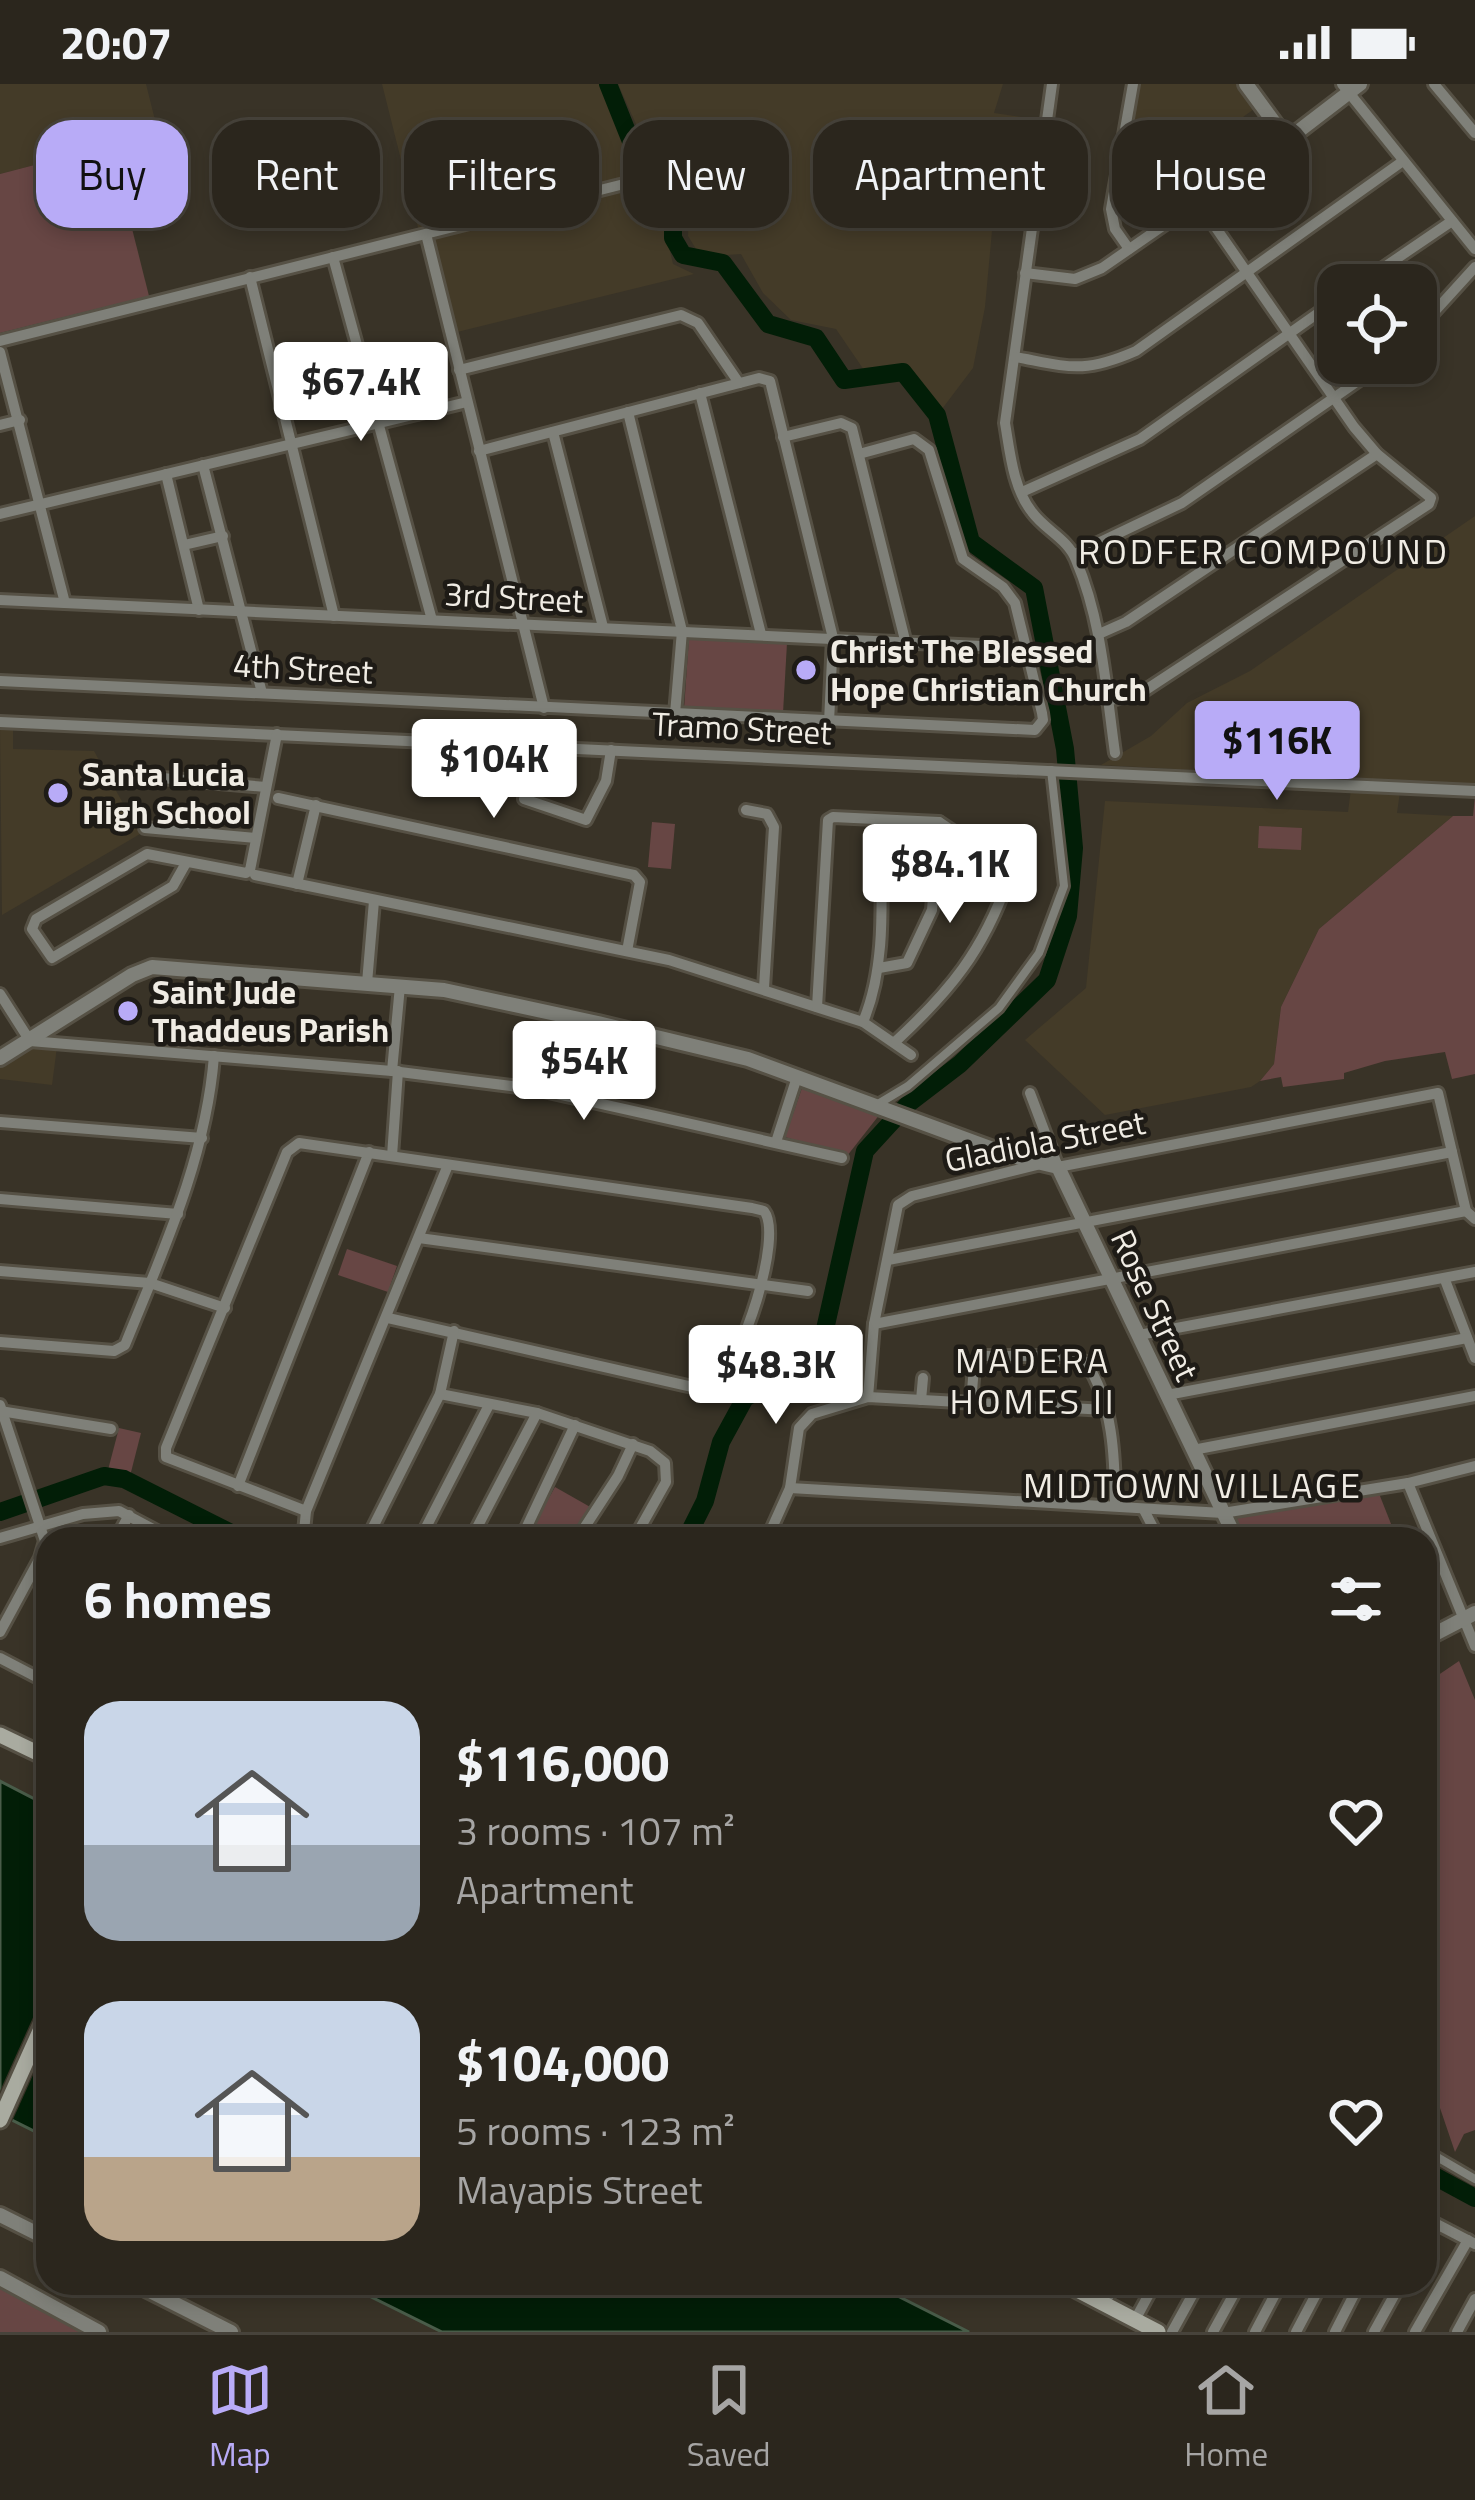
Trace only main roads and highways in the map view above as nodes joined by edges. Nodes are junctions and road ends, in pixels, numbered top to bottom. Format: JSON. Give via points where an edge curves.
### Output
{"nodes":[{"id":1,"x":0,"y":1735,"type":"edge"},
{"id":2,"x":36,"y":1755,"type":"edge"},
{"id":3,"x":36,"y":2040,"type":"edge"},
{"id":4,"x":0,"y":2120,"type":"edge"},
{"id":5,"x":1087,"y":2295,"type":"edge"},
{"id":6,"x":1158,"y":2332,"type":"edge"}],
"edges":[{"from":1,"to":2,"type":"main road"},
{"from":3,"to":4,"type":"main road"},
{"from":5,"to":6,"type":"main road"}]}
